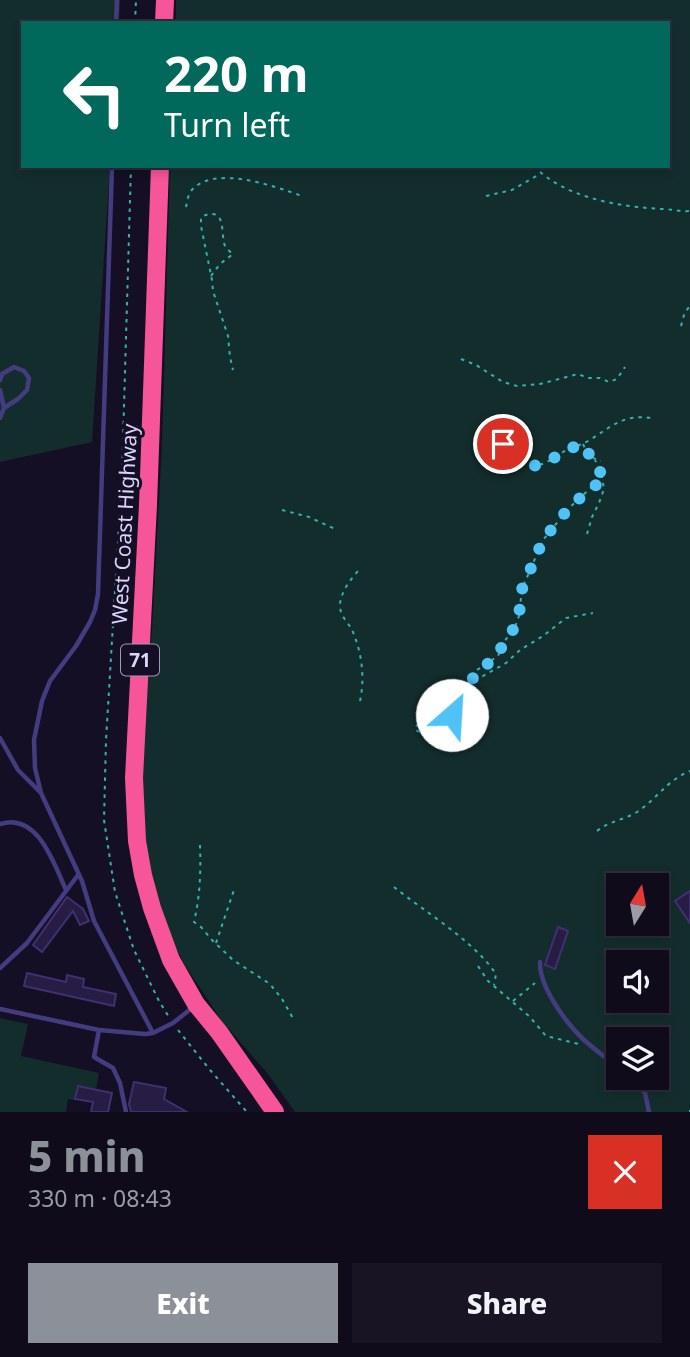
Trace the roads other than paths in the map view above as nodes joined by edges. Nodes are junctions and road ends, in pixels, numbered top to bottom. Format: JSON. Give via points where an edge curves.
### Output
{"nodes":[{"id":1,"x":117,"y":0,"type":"edge"},
{"id":2,"x":165,"y":0,"type":"edge"},
{"id":3,"x":116,"y":21,"type":"edge"},
{"id":4,"x":164,"y":21,"type":"edge"},
{"id":5,"x":112,"y":168,"type":"edge"},
{"id":6,"x":160,"y":168,"type":"edge"},
{"id":7,"x":1,"y":375,"type":"edge"},
{"id":8,"x":0,"y":390,"type":"edge"},
{"id":9,"x":4,"y":408,"type":"junction"},
{"id":10,"x":0,"y":418,"type":"edge"},
{"id":11,"x":0,"y":738,"type":"edge"},
{"id":12,"x":41,"y":793,"type":"junction"},
{"id":13,"x":0,"y":824,"type":"edge"},
{"id":14,"x":79,"y":874,"type":"junction"},
{"id":15,"x":66,"y":891,"type":"junction"},
{"id":16,"x":540,"y":962,"type":"dead end"},
{"id":17,"x":0,"y":968,"type":"edge"},
{"id":18,"x":197,"y":1004,"type":"junction"},
{"id":19,"x":0,"y":1009,"type":"edge"},
{"id":20,"x":99,"y":1030,"type":"junction"},
{"id":21,"x":219,"y":1032,"type":"junction"},
{"id":22,"x":153,"y":1033,"type":"junction"},
{"id":23,"x":606,"y":1057,"type":"edge"},
{"id":24,"x":642,"y":1090,"type":"edge"},
{"id":25,"x":126,"y":1112,"type":"edge"},
{"id":26,"x":275,"y":1112,"type":"edge"},
{"id":27,"x":287,"y":1112,"type":"edge"},
{"id":28,"x":649,"y":1112,"type":"edge"}],
"edges":[{"from":1,"to":3,"type":"lane"},
{"from":2,"to":4,"type":"highway"},
{"from":5,"to":12,"type":"lane","via":[[98,594],[90,622],[50,681],[42,701],[34,740]]},
{"from":6,"to":18,"type":"highway","name":"West Coast Highway","number":"71","via":[[135,810],[152,908],[172,960]]},
{"from":7,"to":9,"type":"lane","via":[[14,367],[29,378],[27,390]]},
{"from":8,"to":9,"type":"lane"},
{"from":9,"to":10,"type":"lane"},
{"from":11,"to":12,"type":"lane","via":[[19,770]]},
{"from":12,"to":14,"type":"lane"},
{"from":13,"to":15,"type":"lane","via":[[15,822],[42,840]]},
{"from":14,"to":15,"type":"lane"},
{"from":14,"to":22,"type":"lane","via":[[94,921]]},
{"from":15,"to":17,"type":"lane","via":[[27,943]]},
{"from":16,"to":23,"type":"lane","via":[[550,995],[580,1036]]},
{"from":18,"to":21,"type":"highway","name":"West Coast Highway","number":"71"},
{"from":18,"to":22,"type":"lane"},
{"from":19,"to":20,"type":"lane"},
{"from":20,"to":22,"type":"lane"},
{"from":20,"to":25,"type":"lane","via":[[94,1057],[113,1068]]},
{"from":21,"to":26,"type":"highway","name":"West Coast Highway","number":"71"},
{"from":21,"to":27,"type":"highway","name":"West Coast Highway","number":"71","via":[[249,1061]]},
{"from":24,"to":28,"type":"lane"}]}
